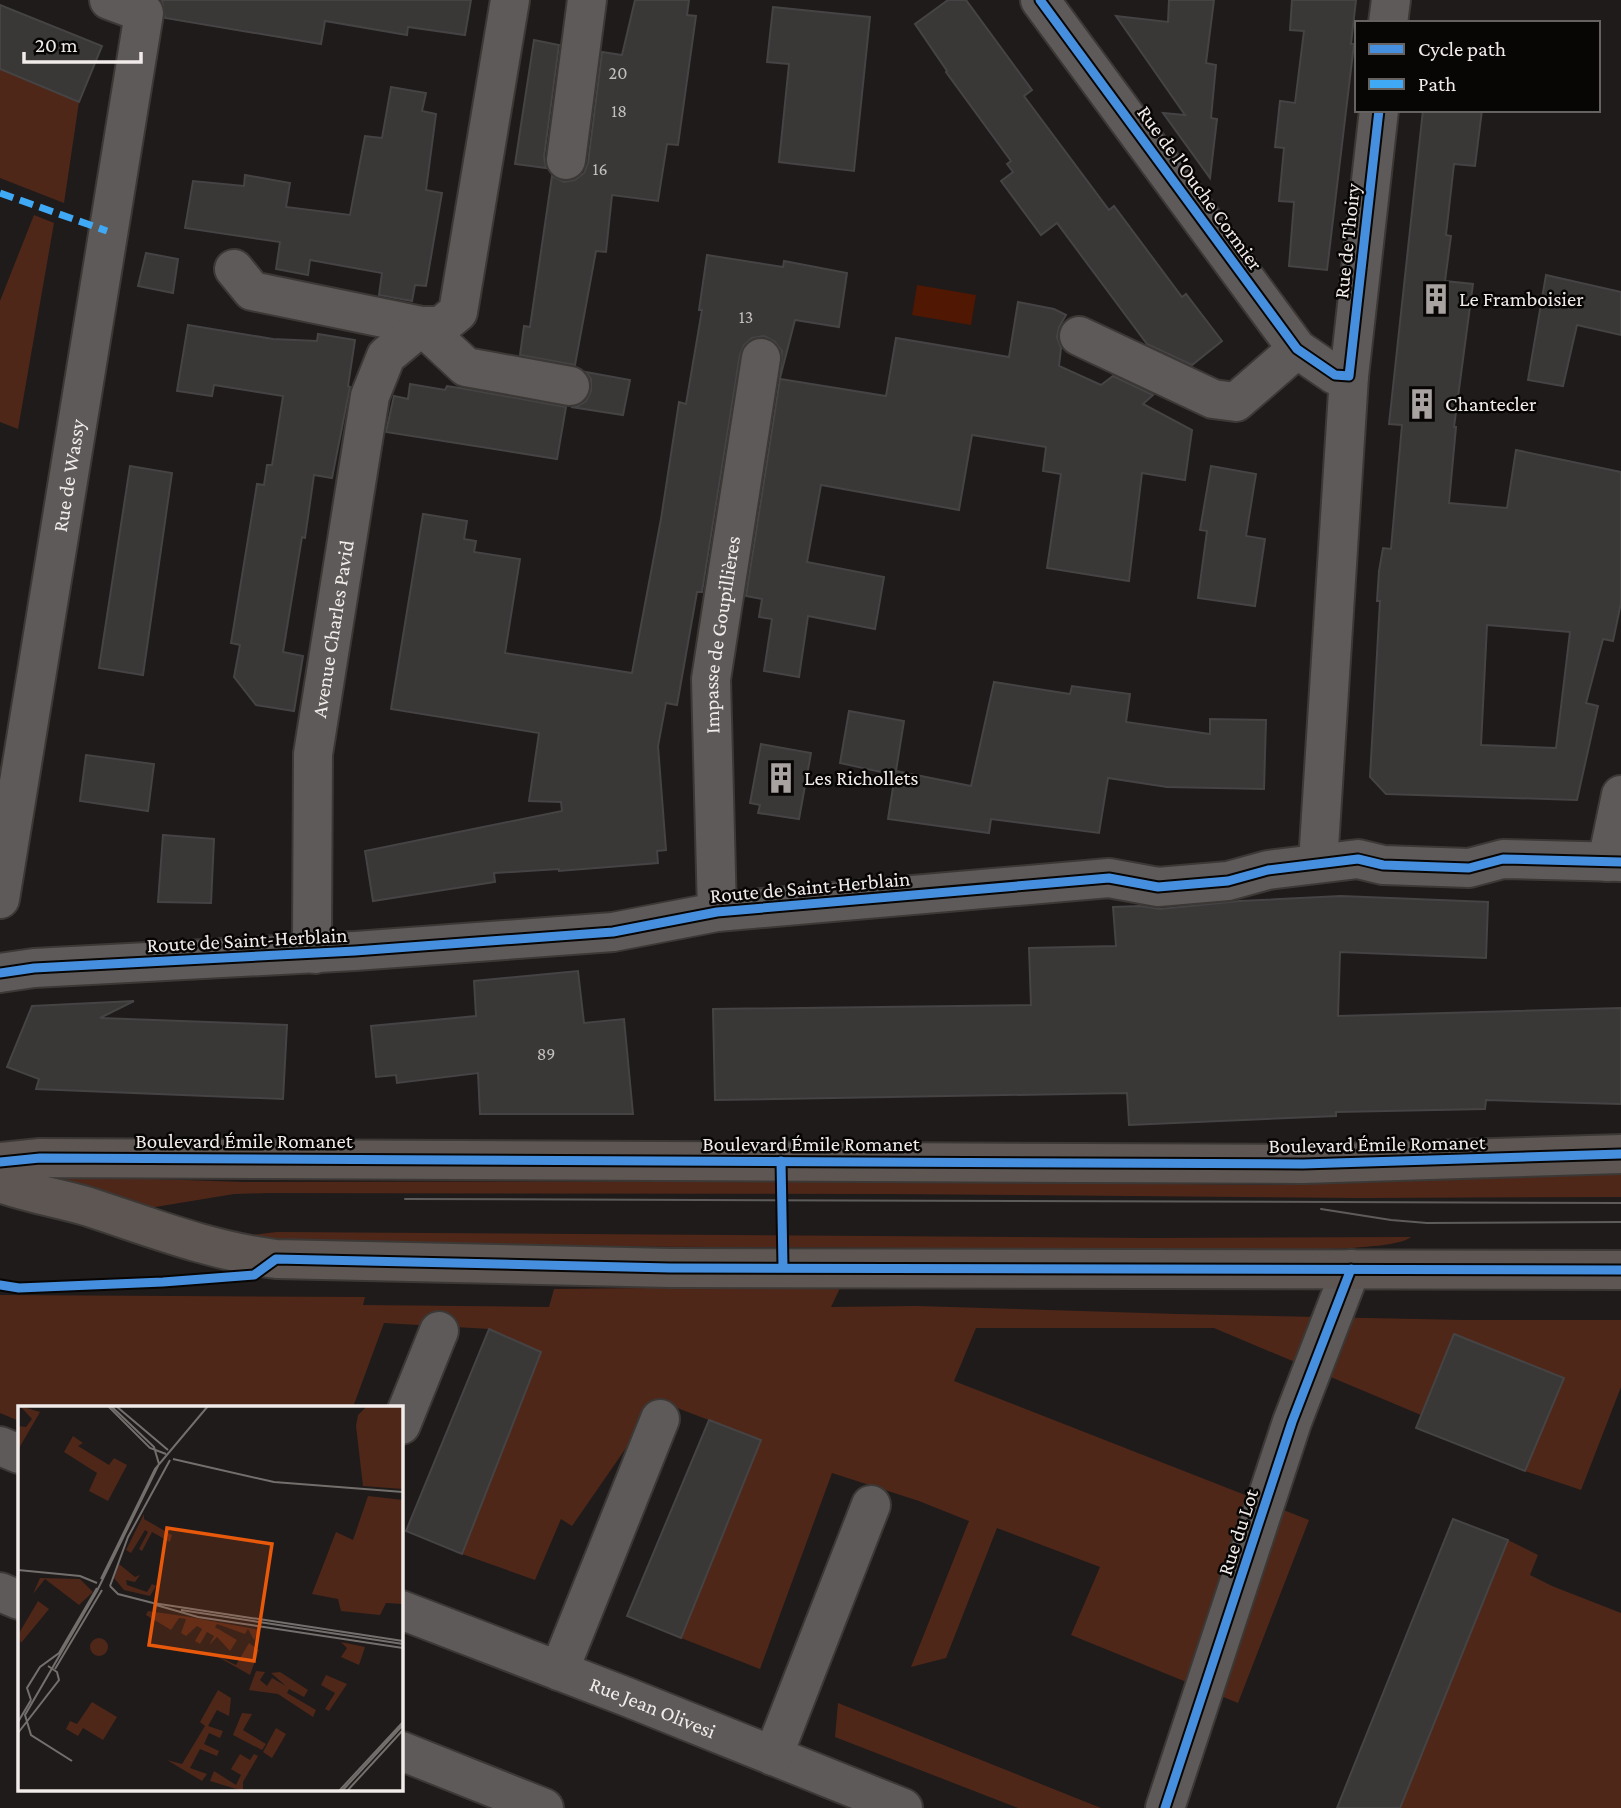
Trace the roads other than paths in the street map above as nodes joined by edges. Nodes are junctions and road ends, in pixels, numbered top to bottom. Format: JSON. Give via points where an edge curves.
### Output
{"nodes":[{"id":1,"x":109,"y":0,"type":"edge"},
{"id":2,"x":510,"y":0,"type":"edge"},
{"id":3,"x":587,"y":0,"type":"edge"},
{"id":4,"x":1040,"y":0,"type":"edge"},
{"id":5,"x":1391,"y":0,"type":"edge"},
{"id":6,"x":1388,"y":21,"type":"edge"},
{"id":7,"x":1379,"y":112,"type":"edge"},
{"id":8,"x":566,"y":160,"type":"dead end"},
{"id":9,"x":234,"y":269,"type":"dead end"},
{"id":10,"x":422,"y":326,"type":"junction"},
{"id":11,"x":1080,"y":336,"type":"dead end"},
{"id":12,"x":1297,"y":349,"type":"junction"},
{"id":13,"x":761,"y":358,"type":"dead end"},
{"id":14,"x":1349,"y":376,"type":"junction"},
{"id":15,"x":570,"y":386,"type":"dead end"},
{"id":16,"x":1621,"y":795,"type":"edge"},
{"id":17,"x":1614,"y":862,"type":"edge"},
{"id":18,"x":1318,"y":863,"type":"junction"},
{"id":19,"x":0,"y":899,"type":"edge"},
{"id":20,"x":717,"y":912,"type":"junction"},
{"id":21,"x":315,"y":954,"type":"junction"},
{"id":22,"x":0,"y":973,"type":"edge"},
{"id":23,"x":1621,"y":1154,"type":"edge"},
{"id":24,"x":0,"y":1162,"type":"edge"},
{"id":25,"x":0,"y":1183,"type":"edge"},
{"id":26,"x":1351,"y":1269,"type":"junction"},
{"id":27,"x":1621,"y":1270,"type":"edge"},
{"id":28,"x":439,"y":1331,"type":"dead end"},
{"id":29,"x":660,"y":1419,"type":"dead end"},
{"id":30,"x":402,"y":1423,"type":"edge"},
{"id":31,"x":0,"y":1446,"type":"edge"},
{"id":32,"x":18,"y":1454,"type":"edge"},
{"id":33,"x":871,"y":1505,"type":"dead end"},
{"id":34,"x":0,"y":1592,"type":"edge"},
{"id":35,"x":18,"y":1600,"type":"edge"},
{"id":36,"x":402,"y":1610,"type":"edge"},
{"id":37,"x":558,"y":1671,"type":"junction"},
{"id":38,"x":402,"y":1751,"type":"edge"},
{"id":39,"x":773,"y":1756,"type":"junction"},
{"id":40,"x":544,"y":1808,"type":"edge"},
{"id":41,"x":903,"y":1808,"type":"edge"},
{"id":42,"x":1166,"y":1808,"type":"edge"}],
"edges":[{"from":1,"to":19,"type":"street","name":"Rue de Wassy","via":[[144,13]]},
{"from":2,"to":10,"type":"street","name":"Avenue Charles Pavid","via":[[458,312],[441,326]]},
{"from":3,"to":8,"type":"street"},
{"from":4,"to":12,"type":"street","name":"Rue de l'Ouche Cormier"},
{"from":5,"to":6,"type":"street"},
{"from":7,"to":14,"type":"street","name":"Rue de Thoiry"},
{"from":9,"to":10,"type":"street","name":"Avenue Charles Pavid","via":[[253,291]]},
{"from":10,"to":15,"type":"street","via":[[466,367]]},
{"from":10,"to":21,"type":"street","name":"Avenue Charles Pavid","via":[[386,355],[370,396],[313,754]]},
{"from":11,"to":12,"type":"street","via":[[1213,399],[1236,401]]},
{"from":12,"to":14,"type":"street","name":"Rue de l'Ouche Cormier","via":[[1335,375]]},
{"from":13,"to":20,"type":"street","name":"Impasse de Goupillières","via":[[711,679]]},
{"from":14,"to":18,"type":"street"},
{"from":16,"to":17,"type":"street"},
{"from":17,"to":18,"type":"street","name":"Route de Saint-Herblain","via":[[1503,859],[1468,868],[1383,865],[1358,859]]},
{"from":18,"to":20,"type":"street","name":"Route de Saint-Herblain","via":[[1228,881],[1158,887],[1109,878]]},
{"from":20,"to":21,"type":"street","name":"Route de Saint-Herblain","via":[[613,932]]},
{"from":21,"to":22,"type":"street","name":"Route de Saint-Herblain"},
{"from":23,"to":24,"type":"main road","name":"Boulevard Émile Romanet","via":[[1303,1164],[40,1157]]},
{"from":25,"to":26,"type":"main road","via":[[200,1244],[276,1259],[670,1268]]},
{"from":26,"to":27,"type":"main road"},
{"from":26,"to":42,"type":"street","name":"Rue du Lot","via":[[1292,1422]]},
{"from":28,"to":30,"type":"street"},
{"from":29,"to":37,"type":"street"},
{"from":31,"to":32,"type":"street"},
{"from":33,"to":39,"type":"street"},
{"from":34,"to":35,"type":"street"},
{"from":36,"to":37,"type":"street","name":"Rue Jean Olivesi"},
{"from":37,"to":39,"type":"street","name":"Rue Jean Olivesi"},
{"from":38,"to":40,"type":"street"},
{"from":39,"to":41,"type":"street","name":"Rue Jean Olivesi"}]}
